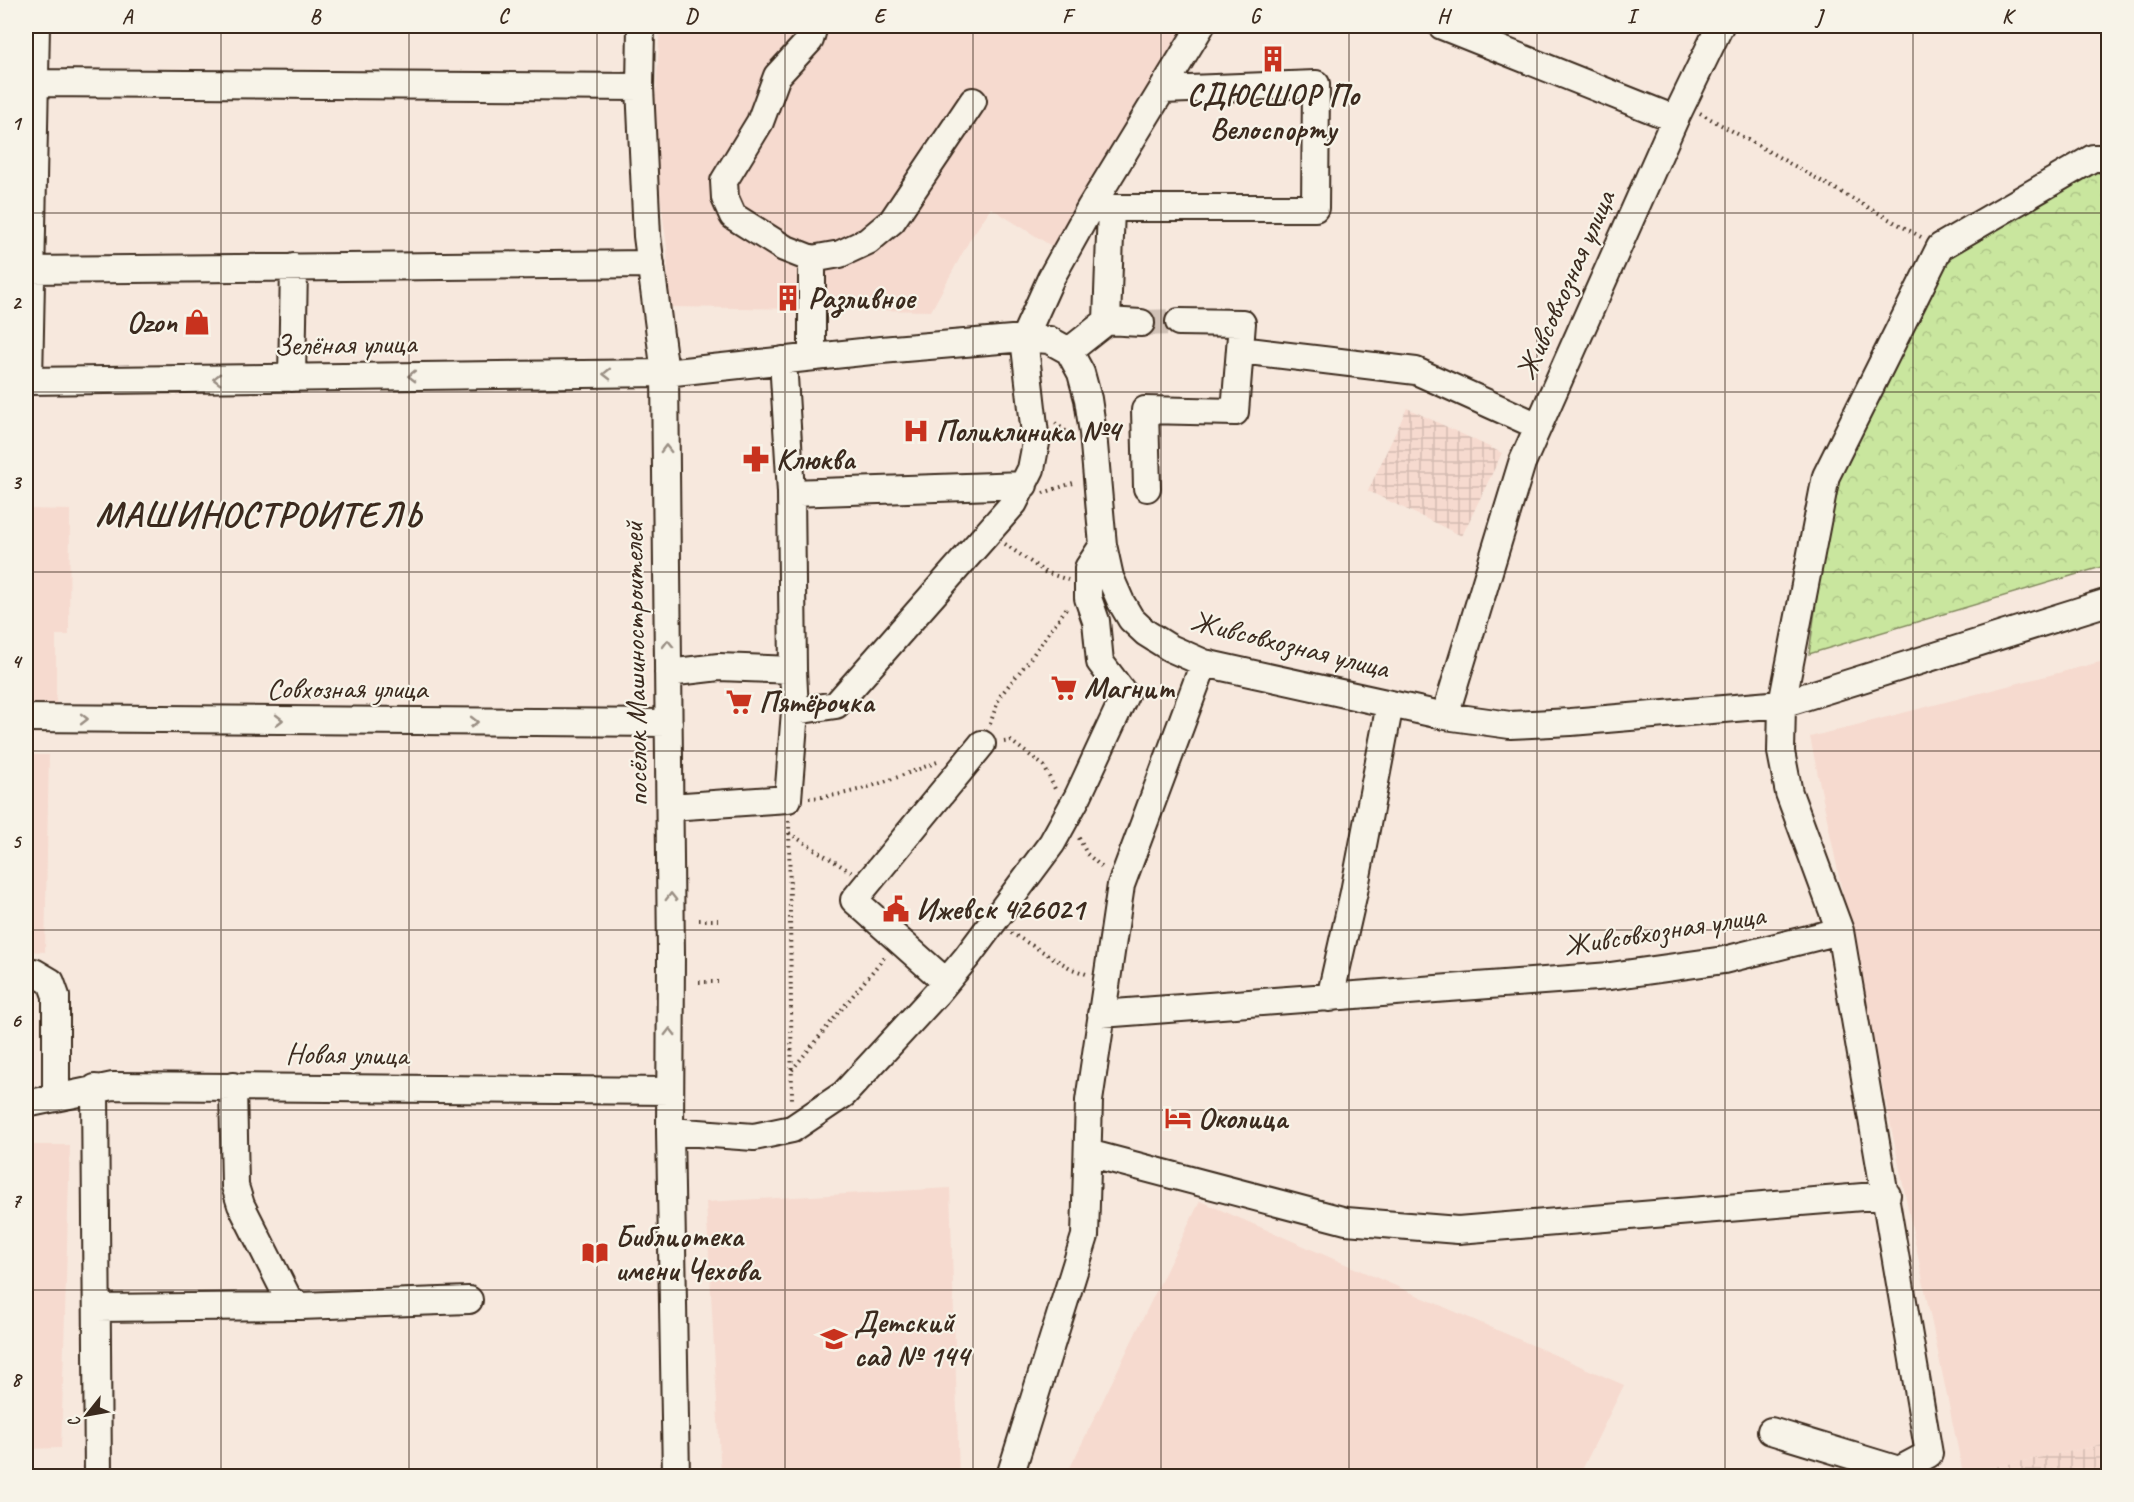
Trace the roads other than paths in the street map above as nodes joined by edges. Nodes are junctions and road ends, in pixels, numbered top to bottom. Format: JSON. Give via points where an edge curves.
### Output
{"nodes":[{"id":1,"x":36,"y":26,"type":"edge"},
{"id":2,"x":641,"y":26,"type":"edge"},
{"id":3,"x":814,"y":26,"type":"edge"},
{"id":4,"x":1201,"y":26,"type":"edge"},
{"id":5,"x":1442,"y":26,"type":"edge"},
{"id":6,"x":1720,"y":26,"type":"edge"},
{"id":7,"x":36,"y":83,"type":"junction"},
{"id":8,"x":640,"y":87,"type":"junction"},
{"id":9,"x":1163,"y":90,"type":"junction"},
{"id":10,"x":973,"y":101,"type":"dead end"},
{"id":11,"x":1679,"y":112,"type":"junction"},
{"id":12,"x":2101,"y":158,"type":"edge"},
{"id":13,"x":30,"y":170,"type":"edge"},
{"id":14,"x":1100,"y":208,"type":"junction"},
{"id":15,"x":812,"y":259,"type":"junction"},
{"id":16,"x":651,"y":264,"type":"junction"},
{"id":17,"x":294,"y":267,"type":"junction"},
{"id":18,"x":28,"y":270,"type":"edge"},
{"id":19,"x":1107,"y":321,"type":"junction"},
{"id":20,"x":1179,"y":322,"type":"tunnel mouth"},
{"id":21,"x":1141,"y":323,"type":"tunnel mouth"},
{"id":22,"x":1024,"y":338,"type":"junction"},
{"id":23,"x":1240,"y":350,"type":"junction"},
{"id":24,"x":1069,"y":351,"type":"junction"},
{"id":25,"x":812,"y":356,"type":"junction"},
{"id":26,"x":783,"y":360,"type":"junction"},
{"id":27,"x":665,"y":373,"type":"junction"},
{"id":28,"x":292,"y":378,"type":"junction"},
{"id":29,"x":27,"y":381,"type":"edge"},
{"id":30,"x":1538,"y":426,"type":"junction"},
{"id":31,"x":1024,"y":485,"type":"junction"},
{"id":32,"x":1148,"y":488,"type":"dead end"},
{"id":33,"x":791,"y":493,"type":"junction"},
{"id":34,"x":1103,"y":544,"type":"junction"},
{"id":35,"x":2109,"y":602,"type":"edge"},
{"id":36,"x":1096,"y":621,"type":"junction"},
{"id":37,"x":1146,"y":633,"type":"junction"},
{"id":38,"x":1204,"y":663,"type":"junction"},
{"id":39,"x":793,"y":670,"type":"junction"},
{"id":40,"x":668,"y":674,"type":"junction"},
{"id":41,"x":1390,"y":704,"type":"junction"},
{"id":42,"x":1782,"y":704,"type":"junction"},
{"id":43,"x":795,"y":711,"type":"junction"},
{"id":44,"x":1445,"y":716,"type":"junction"},
{"id":45,"x":26,"y":718,"type":"edge"},
{"id":46,"x":669,"y":723,"type":"junction"},
{"id":47,"x":982,"y":744,"type":"road end"},
{"id":48,"x":670,"y":807,"type":"junction"},
{"id":49,"x":1840,"y":931,"type":"junction"},
{"id":50,"x":26,"y":972,"type":"edge"},
{"id":51,"x":946,"y":982,"type":"junction"},
{"id":52,"x":1330,"y":998,"type":"junction"},
{"id":53,"x":1101,"y":1014,"type":"junction"},
{"id":54,"x":233,"y":1086,"type":"junction"},
{"id":55,"x":95,"y":1088,"type":"junction"},
{"id":56,"x":670,"y":1091,"type":"junction"},
{"id":57,"x":56,"y":1098,"type":"junction"},
{"id":58,"x":26,"y":1104,"type":"edge"},
{"id":59,"x":670,"y":1131,"type":"junction"},
{"id":60,"x":1088,"y":1153,"type":"junction"},
{"id":61,"x":1887,"y":1195,"type":"junction"},
{"id":62,"x":469,"y":1300,"type":"dead end"},
{"id":63,"x":300,"y":1306,"type":"junction"},
{"id":64,"x":97,"y":1308,"type":"junction"},
{"id":65,"x":1771,"y":1431,"type":"dead end"},
{"id":66,"x":98,"y":1476,"type":"edge"},
{"id":67,"x":676,"y":1476,"type":"edge"},
{"id":68,"x":1010,"y":1476,"type":"edge"}],
"edges":[{"from":1,"to":7,"type":"street"},
{"from":2,"to":8,"type":"street","name":"посёлок Машиностроителей"},
{"from":3,"to":15,"type":"street","via":[[810,40],[777,76],[760,122],[724,181],[725,198],[733,216],[784,248]]},
{"from":4,"to":9,"type":"street"},
{"from":5,"to":11,"type":"street"},
{"from":6,"to":11,"type":"street","name":"Живсовхозная улица"},
{"from":7,"to":8,"type":"street"},
{"from":7,"to":13,"type":"street"},
{"from":8,"to":16,"type":"street","name":"посёлок Машиностроителей"},
{"from":9,"to":14,"type":"street"},
{"from":9,"to":14,"type":"street","via":[[1316,84],[1315,208]]},
{"from":10,"to":15,"type":"street","via":[[892,221],[868,241],[840,254]]},
{"from":11,"to":30,"type":"street","name":"Живсовхозная улица"},
{"from":12,"to":42,"type":"street","via":[[1940,247],[1826,476]]},
{"from":13,"to":18,"type":"street"},
{"from":14,"to":19,"type":"street"},
{"from":14,"to":22,"type":"street","via":[[1051,278]]},
{"from":15,"to":25,"type":"street"},
{"from":16,"to":17,"type":"street"},
{"from":16,"to":27,"type":"street","name":"посёлок Машиностроителей"},
{"from":17,"to":18,"type":"street"},
{"from":17,"to":28,"type":"street"},
{"from":18,"to":29,"type":"street"},
{"from":19,"to":21,"type":"street"},
{"from":19,"to":24,"type":"street"},
{"from":20,"to":23,"type":"street","via":[[1242,323]]},
{"from":22,"to":24,"type":"street","via":[[1049,340]]},
{"from":22,"to":25,"type":"street"},
{"from":22,"to":31,"type":"street","via":[[1036,443]]},
{"from":23,"to":30,"type":"street","via":[[1416,371]]},
{"from":23,"to":32,"type":"street","via":[[1234,412],[1145,410]]},
{"from":24,"to":34,"type":"street","name":"Живсовхозная улица","via":[[1081,373],[1094,433]]},
{"from":25,"to":26,"type":"street"},
{"from":26,"to":27,"type":"street"},
{"from":26,"to":33,"type":"street"},
{"from":27,"to":28,"type":"street","name":"Зелёная улица","one_way":true},
{"from":40,"to":27,"type":"street","name":"посёлок Машиностроителей","one_way":true},
{"from":28,"to":29,"type":"street","name":"Зелёная улица","one_way":true},
{"from":30,"to":44,"type":"street","name":"Живсовхозная улица","via":[[1522,463]]},
{"from":31,"to":33,"type":"street"},
{"from":31,"to":43,"type":"street","via":[[1014,503],[837,705]]},
{"from":33,"to":39,"type":"street"},
{"from":34,"to":36,"type":"street","via":[[1088,568],[1088,598]]},
{"from":34,"to":37,"type":"street","name":"Живсовхозная улица","via":[[1120,602]]},
{"from":35,"to":42,"type":"street","name":"Живсовхозная улица"},
{"from":36,"to":37,"type":"street","via":[[1113,635]]},
{"from":36,"to":51,"type":"street","via":[[1100,662],[1125,695],[1052,843]]},
{"from":37,"to":38,"type":"street","name":"Живсовхозная улица"},
{"from":38,"to":41,"type":"street","name":"Живсовхозная улица"},
{"from":38,"to":53,"type":"street","via":[[1121,885]]},
{"from":39,"to":40,"type":"street","via":[[719,667]]},
{"from":39,"to":43,"type":"street"},
{"from":40,"to":46,"type":"street","name":"посёлок Машиностроителей"},
{"from":41,"to":44,"type":"street","name":"Живсовхозная улица"},
{"from":41,"to":52,"type":"street"},
{"from":42,"to":44,"type":"street","name":"Живсовхозная улица","via":[[1510,725]]},
{"from":42,"to":49,"type":"street","via":[[1781,752],[1790,793]]},
{"from":43,"to":48,"type":"street","via":[[788,799]]},
{"from":45,"to":46,"type":"street","name":"Совхозная улица","one_way":true},
{"from":46,"to":48,"type":"street","name":"посёлок Машиностроителей"},
{"from":47,"to":51,"type":"street","via":[[854,900]]},
{"from":56,"to":48,"type":"street","name":"посёлок Машиностроителей","one_way":true},
{"from":49,"to":52,"type":"street","name":"Живсовхозная улица","via":[[1724,960],[1610,976]]},
{"from":49,"to":61,"type":"street"},
{"from":50,"to":57,"type":"street","via":[[51,982],[56,996]]},
{"from":51,"to":59,"type":"street","via":[[844,1094],[792,1129],[754,1137]]},
{"from":52,"to":53,"type":"street","name":"Живсовхозная улица"},
{"from":53,"to":60,"type":"street","via":[[1089,1101]]},
{"from":54,"to":55,"type":"street","name":"Новая улица"},
{"from":54,"to":56,"type":"street","name":"Новая улица"},
{"from":54,"to":63,"type":"street","via":[[238,1196],[278,1281],[288,1298]]},
{"from":55,"to":57,"type":"street","name":"Новая улица"},
{"from":55,"to":64,"type":"street"},
{"from":56,"to":59,"type":"street","name":"посёлок Машиностроителей"},
{"from":57,"to":58,"type":"street","name":"Новая улица"},
{"from":59,"to":67,"type":"street","name":"посёлок Машиностроителей"},
{"from":60,"to":61,"type":"street","via":[[1346,1221],[1458,1230]]},
{"from":60,"to":68,"type":"street","via":[[1085,1236]]},
{"from":61,"to":65,"type":"street","via":[[1929,1454],[1899,1470]]},
{"from":62,"to":63,"type":"street"},
{"from":63,"to":64,"type":"street"},
{"from":64,"to":66,"type":"street"}]}
